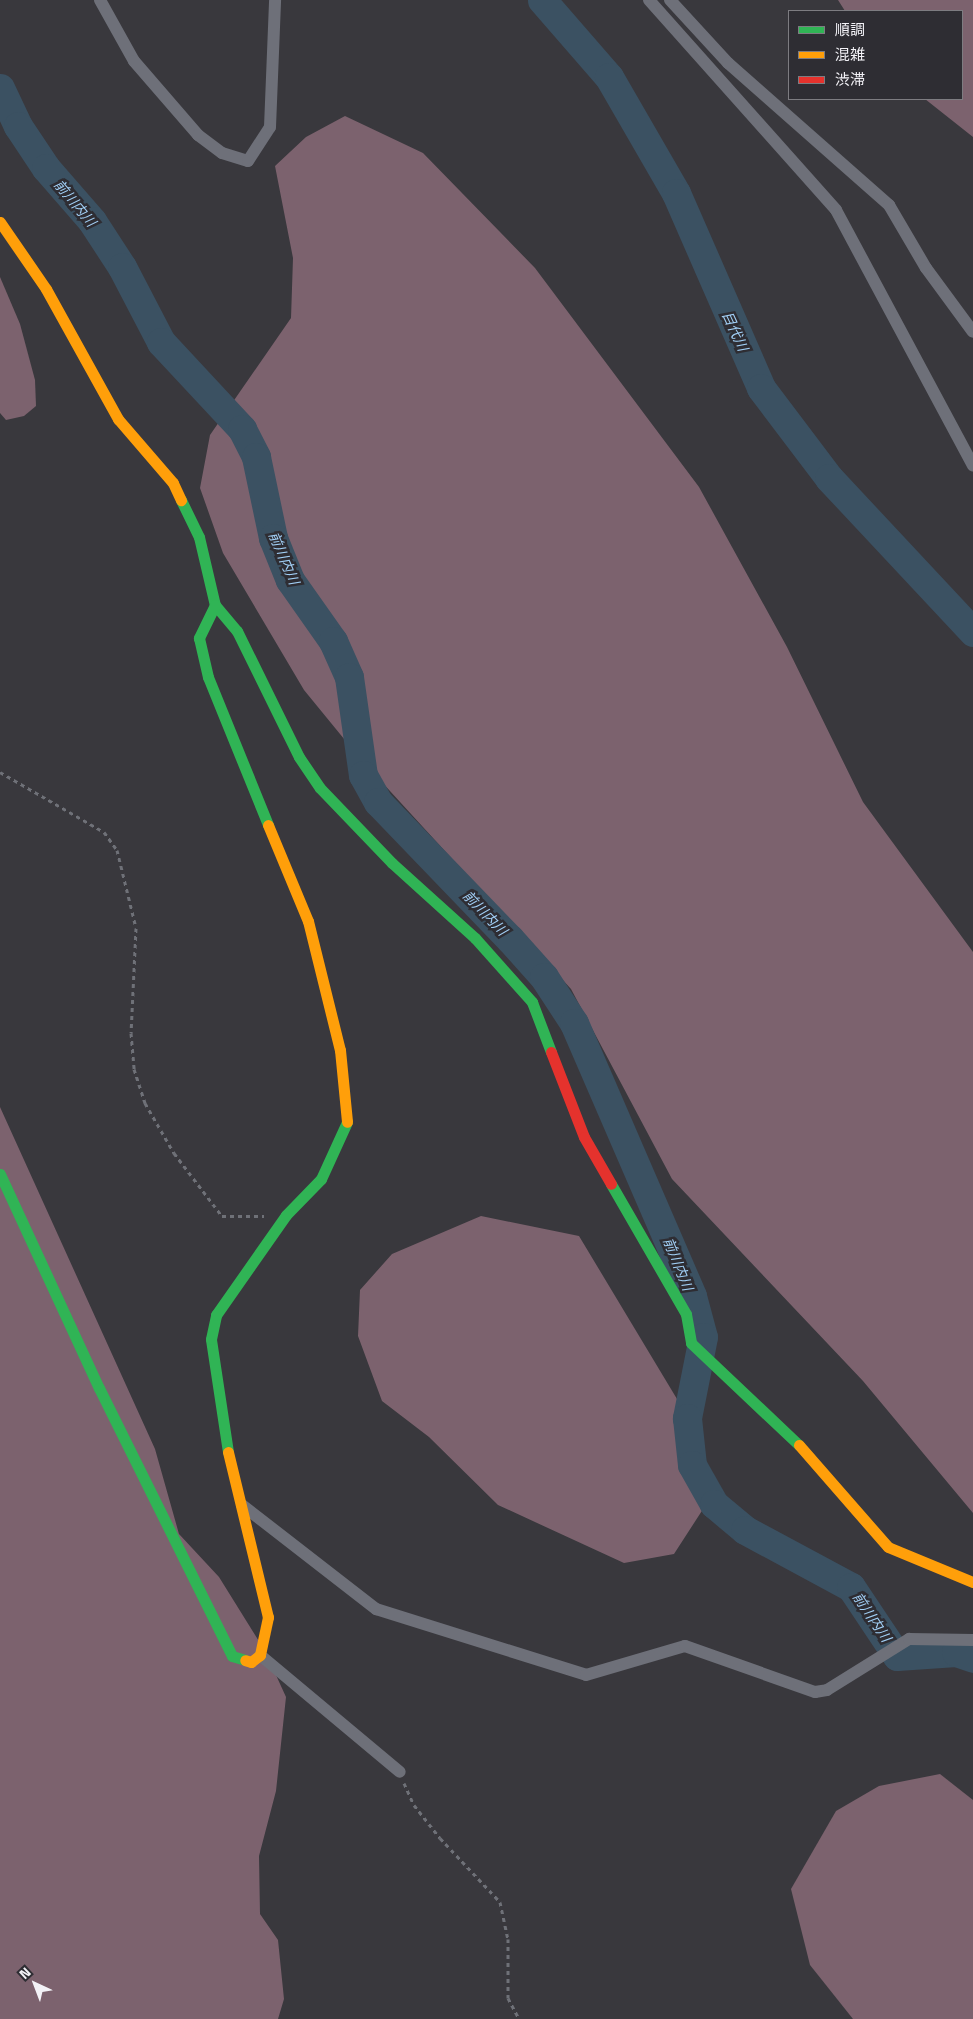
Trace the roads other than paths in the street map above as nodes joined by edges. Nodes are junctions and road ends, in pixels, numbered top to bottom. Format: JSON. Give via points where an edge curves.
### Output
{"nodes":[{"id":1,"x":100,"y":0,"type":"edge"},
{"id":2,"x":275,"y":0,"type":"edge"},
{"id":3,"x":649,"y":0,"type":"edge"},
{"id":4,"x":670,"y":0,"type":"edge"},
{"id":5,"x":0,"y":222,"type":"edge"},
{"id":6,"x":973,"y":332,"type":"edge"},
{"id":7,"x":973,"y":466,"type":"edge"},
{"id":8,"x":215,"y":605,"type":"junction"},
{"id":9,"x":0,"y":1174,"type":"edge"},
{"id":10,"x":242,"y":1505,"type":"junction"},
{"id":11,"x":973,"y":1582,"type":"edge"},
{"id":12,"x":973,"y":1640,"type":"edge"},
{"id":13,"x":260,"y":1655,"type":"junction"},
{"id":14,"x":400,"y":1772,"type":"road end"}],
"edges":[{"from":1,"to":2,"type":"street","via":[[134,61],[198,134],[222,154],[248,161],[270,128]]},
{"from":3,"to":7,"type":"street","via":[[836,210]]},
{"from":4,"to":6,"type":"street","via":[[728,63],[889,205],[926,268]]},
{"from":5,"to":8,"type":"street","via":[[46,289],[118,419],[173,483],[199,537]]},
{"from":8,"to":10,"type":"street","via":[[199,638],[208,677],[308,921],[346,1089],[347,1122],[340,1145],[321,1179],[286,1215],[216,1315],[211,1339],[222,1430]]},
{"from":8,"to":11,"type":"street","via":[[238,631],[299,757],[320,788],[392,863],[475,938],[532,1002],[584,1137],[686,1314],[691,1343],[813,1458],[888,1547]]},
{"from":9,"to":13,"type":"street","via":[[98,1388],[232,1656],[251,1662]]},
{"from":10,"to":12,"type":"street","via":[[376,1609],[586,1675],[685,1646],[814,1692],[827,1690],[909,1639]]},
{"from":10,"to":13,"type":"street","via":[[268,1617]]},
{"from":13,"to":14,"type":"street"}]}
